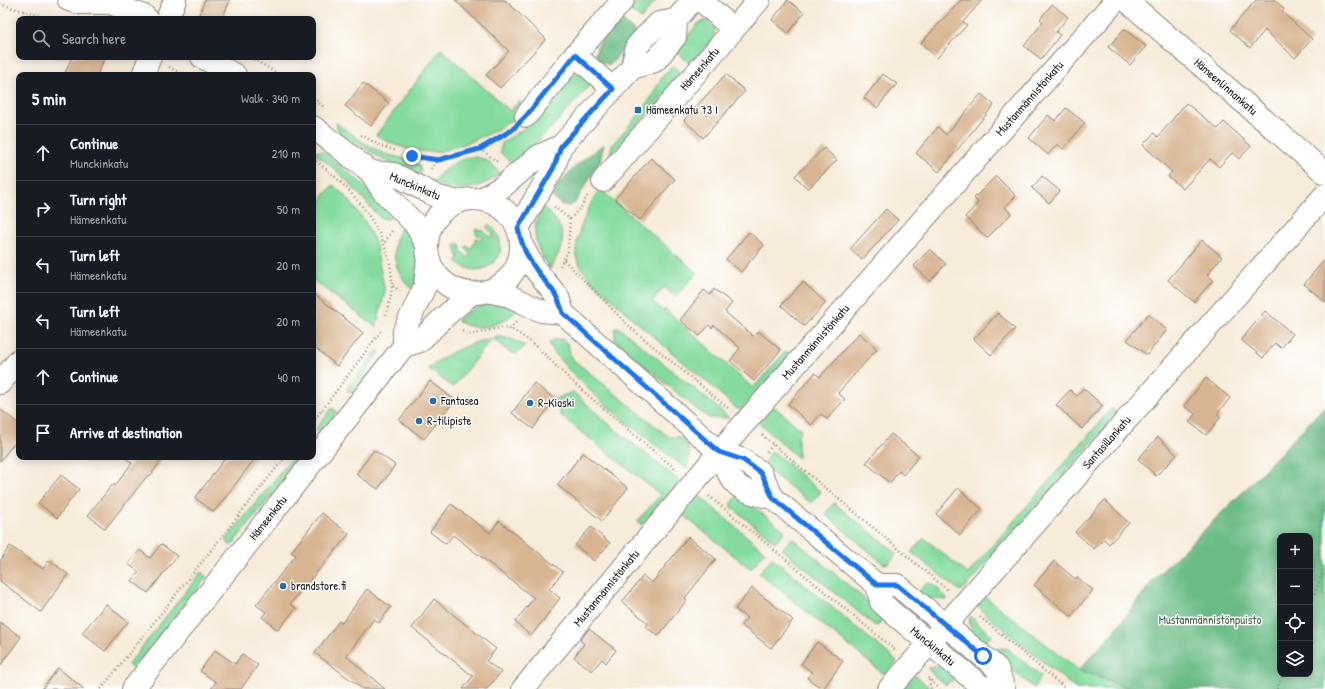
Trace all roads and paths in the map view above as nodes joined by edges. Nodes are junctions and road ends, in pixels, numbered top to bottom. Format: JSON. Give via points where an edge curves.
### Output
{"nodes":[{"id":1,"x":175,"y":0,"type":"edge"},
{"id":2,"x":623,"y":0,"type":"edge"},
{"id":3,"x":693,"y":0,"type":"edge"},
{"id":4,"x":701,"y":0,"type":"edge"},
{"id":5,"x":759,"y":0,"type":"edge"},
{"id":6,"x":1116,"y":0,"type":"edge"},
{"id":7,"x":1126,"y":0,"type":"edge"},
{"id":8,"x":74,"y":2,"type":"edge"},
{"id":9,"x":0,"y":4,"type":"edge"},
{"id":10,"x":40,"y":16,"type":"edge"},
{"id":11,"x":92,"y":16,"type":"edge"},
{"id":12,"x":144,"y":16,"type":"edge"},
{"id":13,"x":168,"y":16,"type":"edge"},
{"id":14,"x":734,"y":29,"type":"junction"},
{"id":15,"x":575,"y":55,"type":"junction"},
{"id":16,"x":149,"y":60,"type":"edge"},
{"id":17,"x":208,"y":60,"type":"edge"},
{"id":18,"x":255,"y":60,"type":"edge"},
{"id":19,"x":144,"y":72,"type":"edge"},
{"id":20,"x":230,"y":72,"type":"edge"},
{"id":21,"x":275,"y":72,"type":"edge"},
{"id":22,"x":613,"y":89,"type":"junction"},
{"id":23,"x":316,"y":100,"type":"edge"},
{"id":24,"x":331,"y":112,"type":"dead end"},
{"id":25,"x":526,"y":116,"type":"joint"},
{"id":26,"x":316,"y":129,"type":"edge"},
{"id":27,"x":358,"y":133,"type":"dead end"},
{"id":28,"x":561,"y":146,"type":"junction"},
{"id":29,"x":316,"y":161,"type":"edge"},
{"id":30,"x":371,"y":172,"type":"junction"},
{"id":31,"x":1325,"y":173,"type":"edge"},
{"id":32,"x":603,"y":181,"type":"joint"},
{"id":33,"x":1325,"y":195,"type":"edge"},
{"id":34,"x":481,"y":199,"type":"junction"},
{"id":35,"x":458,"y":202,"type":"junction"},
{"id":36,"x":570,"y":219,"type":"dead end"},
{"id":37,"x":520,"y":236,"type":"junction"},
{"id":38,"x":427,"y":250,"type":"junction"},
{"id":39,"x":480,"y":292,"type":"junction"},
{"id":40,"x":563,"y":313,"type":"junction"},
{"id":41,"x":384,"y":322,"type":"dead end"},
{"id":42,"x":510,"y":329,"type":"dead end"},
{"id":43,"x":382,"y":330,"type":"dead end"},
{"id":44,"x":465,"y":333,"type":"dead end"},
{"id":45,"x":404,"y":346,"type":"junction"},
{"id":46,"x":16,"y":364,"type":"edge"},
{"id":47,"x":0,"y":383,"type":"edge"},
{"id":48,"x":316,"y":418,"type":"edge"},
{"id":49,"x":719,"y":452,"type":"junction"},
{"id":50,"x":316,"y":457,"type":"edge"},
{"id":51,"x":284,"y":460,"type":"edge"},
{"id":52,"x":314,"y":460,"type":"edge"},
{"id":53,"x":1325,"y":567,"type":"edge"},
{"id":54,"x":877,"y":585,"type":"junction"},
{"id":55,"x":1313,"y":597,"type":"edge"},
{"id":56,"x":964,"y":604,"type":"junction"},
{"id":57,"x":945,"y":625,"type":"junction"},
{"id":58,"x":930,"y":642,"type":"junction"},
{"id":59,"x":1282,"y":677,"type":"edge"},
{"id":60,"x":929,"y":678,"type":"dead end"},
{"id":61,"x":101,"y":689,"type":"edge"},
{"id":62,"x":133,"y":689,"type":"edge"},
{"id":63,"x":523,"y":689,"type":"edge"},
{"id":64,"x":889,"y":689,"type":"edge"},
{"id":65,"x":931,"y":689,"type":"edge"},
{"id":66,"x":1004,"y":689,"type":"edge"},
{"id":67,"x":1066,"y":689,"type":"edge"},
{"id":68,"x":1277,"y":689,"type":"edge"}],
"edges":[{"from":1,"to":13,"type":"street"},
{"from":2,"to":15,"type":"street"},
{"from":3,"to":22,"type":"street","via":[[676,20],[658,23],[637,46],[632,68]]},
{"from":4,"to":14,"type":"street"},
{"from":5,"to":14,"type":"street","name":"Hämeenkatu"},
{"from":6,"to":49,"type":"street","name":"Mustanmännistönkatu"},
{"from":7,"to":31,"type":"street","name":"Hämeenlinnankatu"},
{"from":8,"to":11,"type":"street"},
{"from":8,"to":12,"type":"street","via":[[110,2]]},
{"from":9,"to":10,"type":"path"},
{"from":14,"to":32,"type":"street","name":"Hämeenkatu"},
{"from":15,"to":22,"type":"street"},
{"from":15,"to":25,"type":"street"},
{"from":16,"to":19,"type":"street"},
{"from":17,"to":20,"type":"street"},
{"from":18,"to":21,"type":"path"},
{"from":22,"to":28,"type":"street"},
{"from":23,"to":24,"type":"path"},
{"from":25,"to":27,"type":"path","via":[[512,130],[480,149],[438,160],[412,156],[382,146]]},
{"from":26,"to":30,"type":"street","name":"Munckinkatu"},
{"from":28,"to":34,"type":"street","via":[[539,156],[502,188]]},
{"from":28,"to":37,"type":"street","via":[[554,167]]},
{"from":29,"to":41,"type":"path","via":[[340,180],[385,242],[392,286]]},
{"from":30,"to":35,"type":"street","name":"Munckinkatu","via":[[394,174],[436,196]]},
{"from":30,"to":38,"type":"street","name":"Munckinkatu","via":[[382,190],[415,224]]},
{"from":32,"to":36,"type":"path","via":[[596,185],[581,208]]},
{"from":33,"to":56,"type":"street","name":"Santasillankatu"},
{"from":34,"to":35,"type":"street","via":[[465,199]]},
{"from":34,"to":37,"type":"street","via":[[497,204],[509,214]]},
{"from":35,"to":38,"type":"street","via":[[438,215],[430,228]]},
{"from":37,"to":39,"type":"street","via":[[519,260],[512,274],[501,285]]},
{"from":37,"to":40,"type":"street","via":[[534,268],[558,298]]},
{"from":38,"to":39,"type":"street","via":[[434,272],[444,283],[457,290]]},
{"from":38,"to":45,"type":"street","via":[[425,286],[404,331]]},
{"from":39,"to":40,"type":"street","via":[[510,296],[541,311]]},
{"from":39,"to":45,"type":"street","name":"Hämeenkatu","via":[[443,318],[420,341]]},
{"from":40,"to":49,"type":"street"},
{"from":42,"to":44,"type":"path"},
{"from":43,"to":48,"type":"path"},
{"from":45,"to":50,"type":"street","name":"Hämeenkatu"},
{"from":46,"to":47,"type":"street"},
{"from":49,"to":54,"type":"street","via":[[730,478],[749,493],[773,498]]},
{"from":49,"to":63,"type":"street","name":"Mustanmännistönkatu"},
{"from":51,"to":61,"type":"path","name":"Hämeenkatu"},
{"from":52,"to":62,"type":"street","name":"Hämeenkatu"},
{"from":53,"to":55,"type":"path"},
{"from":54,"to":57,"type":"street","name":"Munckinkatu","via":[[897,585]]},
{"from":54,"to":58,"type":"street","name":"Munckinkatu","via":[[881,602]]},
{"from":56,"to":57,"type":"street","name":"Santasillankatu"},
{"from":56,"to":67,"type":"path"},
{"from":57,"to":58,"type":"street","name":"Santasillankatu"},
{"from":57,"to":66,"type":"street","name":"Munckinkatu","via":[[997,668]]},
{"from":58,"to":64,"type":"street","name":"Santasillankatu"},
{"from":58,"to":66,"type":"street","name":"Munckinkatu","via":[[982,687]]},
{"from":59,"to":68,"type":"path"},
{"from":60,"to":65,"type":"path"}]}
